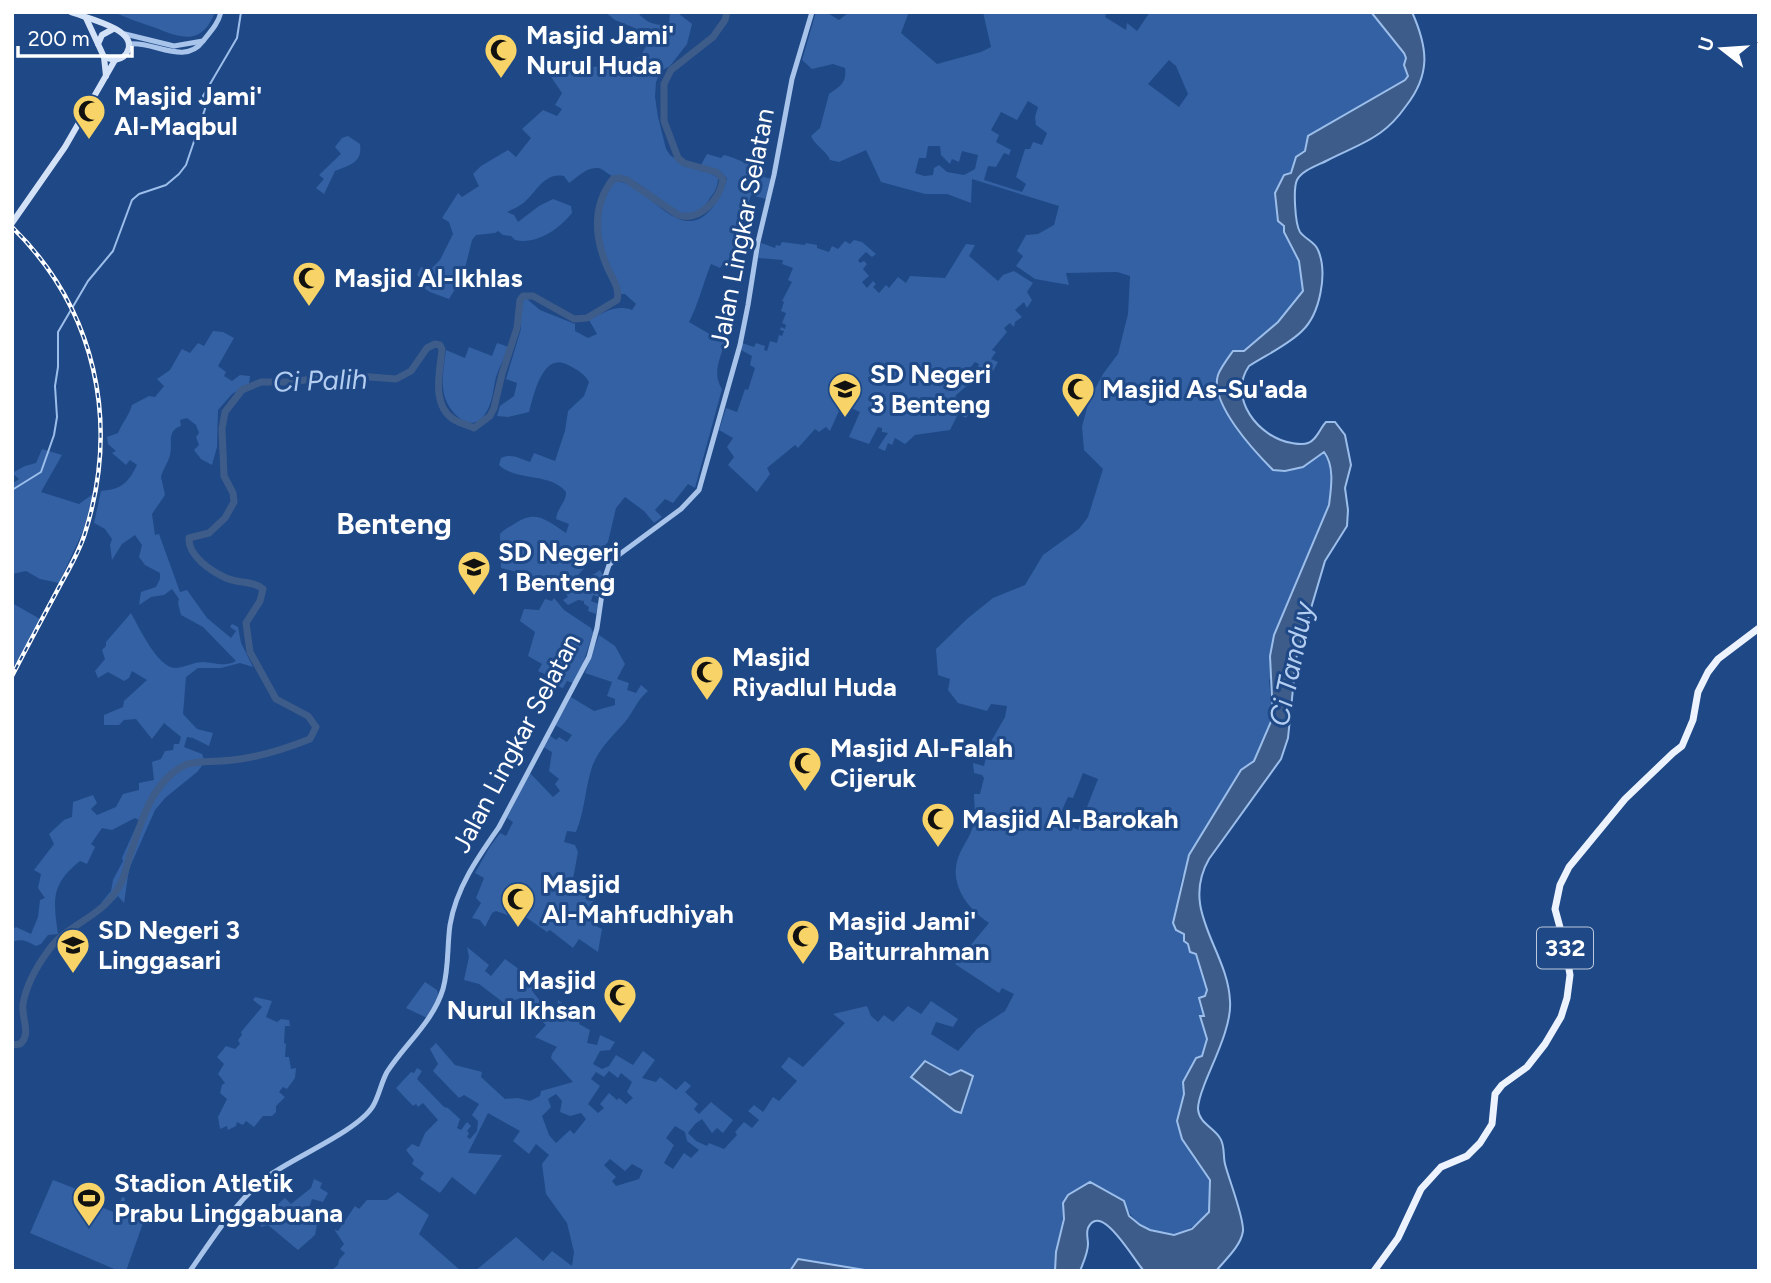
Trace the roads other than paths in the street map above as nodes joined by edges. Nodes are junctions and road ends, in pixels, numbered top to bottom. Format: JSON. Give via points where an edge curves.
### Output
{"nodes":[{"id":1,"x":71,"y":12,"type":"edge"},
{"id":2,"x":221,"y":12,"type":"edge"},
{"id":3,"x":812,"y":12,"type":"edge"},
{"id":4,"x":86,"y":18,"type":"junction"},
{"id":5,"x":113,"y":29,"type":"junction"},
{"id":6,"x":125,"y":34,"type":"junction"},
{"id":7,"x":98,"y":44,"type":"junction"},
{"id":8,"x":130,"y":44,"type":"junction"},
{"id":9,"x":174,"y":49,"type":"junction"},
{"id":10,"x":104,"y":57,"type":"junction"},
{"id":11,"x":115,"y":60,"type":"junction"},
{"id":12,"x":106,"y":76,"type":"junction"},
{"id":13,"x":19,"y":211,"type":"junction"},
{"id":14,"x":12,"y":216,"type":"edge"},
{"id":15,"x":12,"y":223,"type":"edge"},
{"id":16,"x":1759,"y":628,"type":"edge"},
{"id":17,"x":190,"y":1271,"type":"edge"},
{"id":18,"x":1374,"y":1271,"type":"edge"}],
"edges":[{"from":1,"to":4,"type":"main road"},
{"from":2,"to":9,"type":"street","via":[[203,41]]},
{"from":3,"to":17,"type":"street","name":"Jalan Lingkar Selatan","via":[[792,79],[740,345],[699,491],[609,565],[586,664],[466,879],[450,926],[443,989],[428,1019],[387,1073],[372,1108],[255,1187],[215,1232]]},
{"from":4,"to":5,"type":"main road"},
{"from":4,"to":7,"type":"main road"},
{"from":5,"to":6,"type":"main road"},
{"from":5,"to":7,"type":"main road","via":[[102,35]]},
{"from":6,"to":8,"type":"main road"},
{"from":6,"to":9,"type":"street"},
{"from":7,"to":10,"type":"main road"},
{"from":8,"to":9,"type":"street"},
{"from":8,"to":11,"type":"main road","via":[[126,55]]},
{"from":10,"to":11,"type":"main road"},
{"from":10,"to":12,"type":"main road"},
{"from":11,"to":12,"type":"main road"},
{"from":12,"to":13,"type":"main road","via":[[65,147]]},
{"from":13,"to":14,"type":"main road"},
{"from":13,"to":15,"type":"main road"},
{"from":16,"to":18,"type":"main road","number":"332","via":[[1708,672],[1682,746],[1625,799],[1569,867],[1555,909],[1570,975],[1561,1017],[1527,1067],[1495,1094],[1492,1124],[1480,1143],[1467,1156],[1441,1167],[1421,1189],[1398,1238]]}]}
